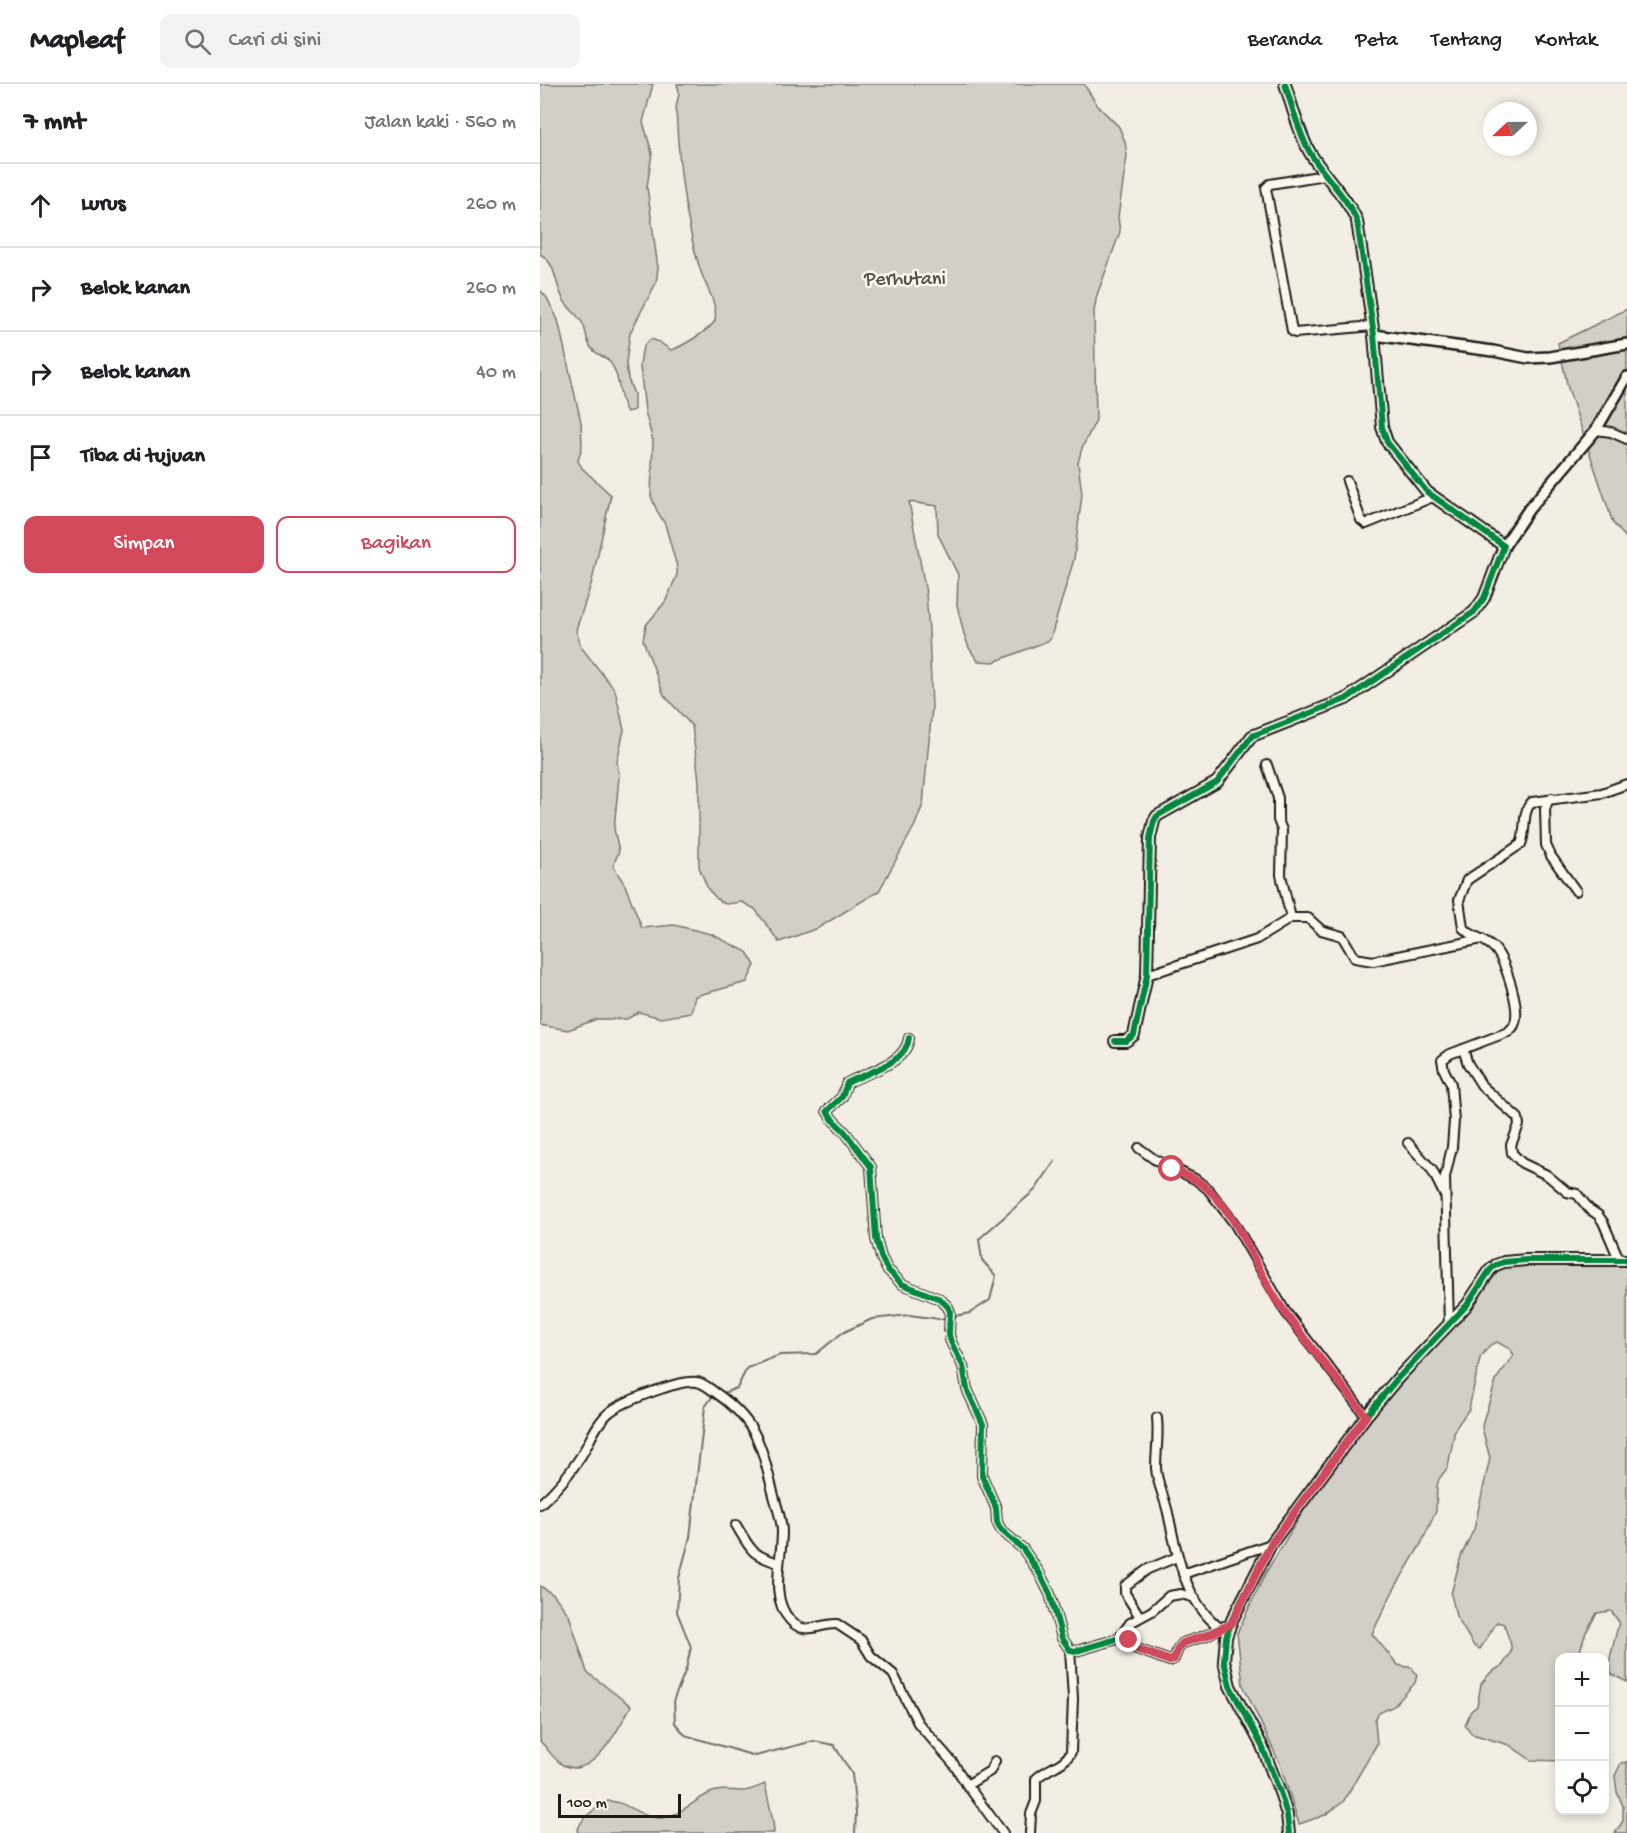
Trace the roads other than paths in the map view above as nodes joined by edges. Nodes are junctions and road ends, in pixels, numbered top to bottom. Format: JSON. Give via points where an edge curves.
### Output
{"nodes":[{"id":1,"x":1285,"y":84,"type":"edge"},
{"id":2,"x":1324,"y":175,"type":"junction"},
{"id":3,"x":1374,"y":331,"type":"junction"},
{"id":4,"x":1627,"y":344,"type":"edge"},
{"id":5,"x":1627,"y":377,"type":"edge"},
{"id":6,"x":1596,"y":430,"type":"junction"},
{"id":7,"x":1627,"y":439,"type":"edge"},
{"id":8,"x":1347,"y":481,"type":"dead end"},
{"id":9,"x":1433,"y":497,"type":"junction"},
{"id":10,"x":1504,"y":546,"type":"junction"},
{"id":11,"x":1267,"y":765,"type":"dead end"},
{"id":12,"x":1627,"y":784,"type":"edge"},
{"id":13,"x":1553,"y":798,"type":"junction"},
{"id":14,"x":1576,"y":891,"type":"dead end"},
{"id":15,"x":1291,"y":918,"type":"junction"},
{"id":16,"x":1482,"y":939,"type":"junction"},
{"id":17,"x":1147,"y":975,"type":"junction"},
{"id":18,"x":909,"y":1038,"type":"dead end"},
{"id":19,"x":1115,"y":1041,"type":"dead end"},
{"id":20,"x":1463,"y":1049,"type":"junction"},
{"id":21,"x":1408,"y":1143,"type":"dead end"},
{"id":22,"x":1139,"y":1148,"type":"dead end"},
{"id":23,"x":1446,"y":1198,"type":"junction"},
{"id":24,"x":1623,"y":1259,"type":"edge"},
{"id":25,"x":1449,"y":1325,"type":"junction"},
{"id":26,"x":1366,"y":1416,"type":"junction"},
{"id":27,"x":1157,"y":1418,"type":"dead end"},
{"id":28,"x":540,"y":1503,"type":"edge"},
{"id":29,"x":736,"y":1525,"type":"dead end"},
{"id":30,"x":1271,"y":1544,"type":"junction"},
{"id":31,"x":1177,"y":1557,"type":"junction"},
{"id":32,"x":778,"y":1563,"type":"junction"},
{"id":33,"x":1183,"y":1574,"type":"junction"},
{"id":34,"x":1195,"y":1598,"type":"junction"},
{"id":35,"x":1140,"y":1617,"type":"junction"},
{"id":36,"x":1231,"y":1624,"type":"junction"},
{"id":37,"x":1220,"y":1628,"type":"junction"},
{"id":38,"x":1120,"y":1637,"type":"junction"},
{"id":39,"x":1070,"y":1650,"type":"junction"},
{"id":40,"x":995,"y":1761,"type":"dead end"},
{"id":41,"x":967,"y":1785,"type":"junction"},
{"id":42,"x":1002,"y":1833,"type":"edge"},
{"id":43,"x":1030,"y":1833,"type":"edge"},
{"id":44,"x":1288,"y":1833,"type":"edge"}],
"edges":[{"from":1,"to":2,"type":"street","via":[[1303,137]]},
{"from":2,"to":3,"type":"street","via":[[1357,221]]},
{"from":2,"to":3,"type":"street","via":[[1270,184],[1266,188],[1292,331]]},
{"from":3,"to":4,"type":"street","via":[[1528,358]]},
{"from":3,"to":9,"type":"street","via":[[1384,434],[1391,449]]},
{"from":5,"to":6,"type":"street"},
{"from":6,"to":7,"type":"street"},
{"from":6,"to":10,"type":"street","via":[[1529,509]]},
{"from":8,"to":9,"type":"street","via":[[1360,520],[1366,524]]},
{"from":9,"to":10,"type":"street"},
{"from":10,"to":17,"type":"street","via":[[1484,598],[1474,612],[1346,699],[1252,736],[1217,782],[1157,816],[1150,838]]},
{"from":11,"to":15,"type":"street","via":[[1278,798],[1281,875]]},
{"from":12,"to":13,"type":"street","via":[[1602,793]]},
{"from":13,"to":14,"type":"street","via":[[1545,809],[1546,845]]},
{"from":13,"to":16,"type":"street","via":[[1529,804],[1521,844],[1467,880],[1463,887],[1459,900],[1463,926]]},
{"from":15,"to":16,"type":"street","via":[[1308,918],[1321,930],[1342,936],[1355,958],[1365,961]]},
{"from":15,"to":17,"type":"street","via":[[1257,939]]},
{"from":16,"to":20,"type":"street","via":[[1495,949],[1505,966],[1516,1019],[1508,1032]]},
{"from":17,"to":19,"type":"street","via":[[1134,1035],[1126,1041]]},
{"from":18,"to":39,"type":"street","via":[[901,1055],[847,1083],[842,1097],[827,1111],[871,1167],[876,1239],[887,1269],[902,1284],[945,1302],[950,1312],[951,1342],[983,1424],[982,1476],[998,1522],[1040,1574],[1062,1638]]},
{"from":20,"to":23,"type":"street","via":[[1443,1060],[1451,1084],[1454,1121],[1445,1177]]},
{"from":20,"to":24,"type":"street","via":[[1482,1086],[1518,1118],[1520,1125],[1511,1145],[1512,1153],[1567,1192],[1577,1194],[1604,1222]]},
{"from":21,"to":23,"type":"street","via":[[1432,1170]]},
{"from":22,"to":26,"type":"street","via":[[1209,1189],[1234,1223],[1285,1311]]},
{"from":23,"to":25,"type":"street"},
{"from":24,"to":25,"type":"street","via":[[1504,1262],[1490,1270]]},
{"from":25,"to":26,"type":"street"},
{"from":26,"to":30,"type":"street"},
{"from":27,"to":31,"type":"street","via":[[1157,1476]]},
{"from":28,"to":32,"type":"street","via":[[570,1472],[600,1419],[612,1410],[629,1400],[685,1383],[703,1384],[727,1400],[753,1428],[781,1524]]},
{"from":29,"to":32,"type":"street","via":[[754,1553]]},
{"from":30,"to":33,"type":"street"},
{"from":30,"to":36,"type":"street"},
{"from":31,"to":33,"type":"street"},
{"from":31,"to":35,"type":"street","via":[[1148,1569],[1125,1586],[1125,1593]]},
{"from":32,"to":41,"type":"street","via":[[782,1605],[790,1620],[808,1630],[837,1624],[861,1640],[871,1656],[898,1680],[918,1723]]},
{"from":33,"to":34,"type":"street"},
{"from":34,"to":35,"type":"street","via":[[1169,1596]]},
{"from":34,"to":37,"type":"street"},
{"from":35,"to":38,"type":"street","via":[[1126,1626]]},
{"from":36,"to":37,"type":"street"},
{"from":36,"to":44,"type":"street","via":[[1224,1649],[1226,1674],[1266,1756],[1284,1805]]},
{"from":37,"to":38,"type":"street","via":[[1183,1643],[1170,1661],[1141,1651]]},
{"from":38,"to":39,"type":"street"},
{"from":39,"to":43,"type":"street","via":[[1071,1752],[1066,1760],[1036,1779]]},
{"from":40,"to":41,"type":"street","via":[[990,1771]]},
{"from":41,"to":42,"type":"street"}]}
